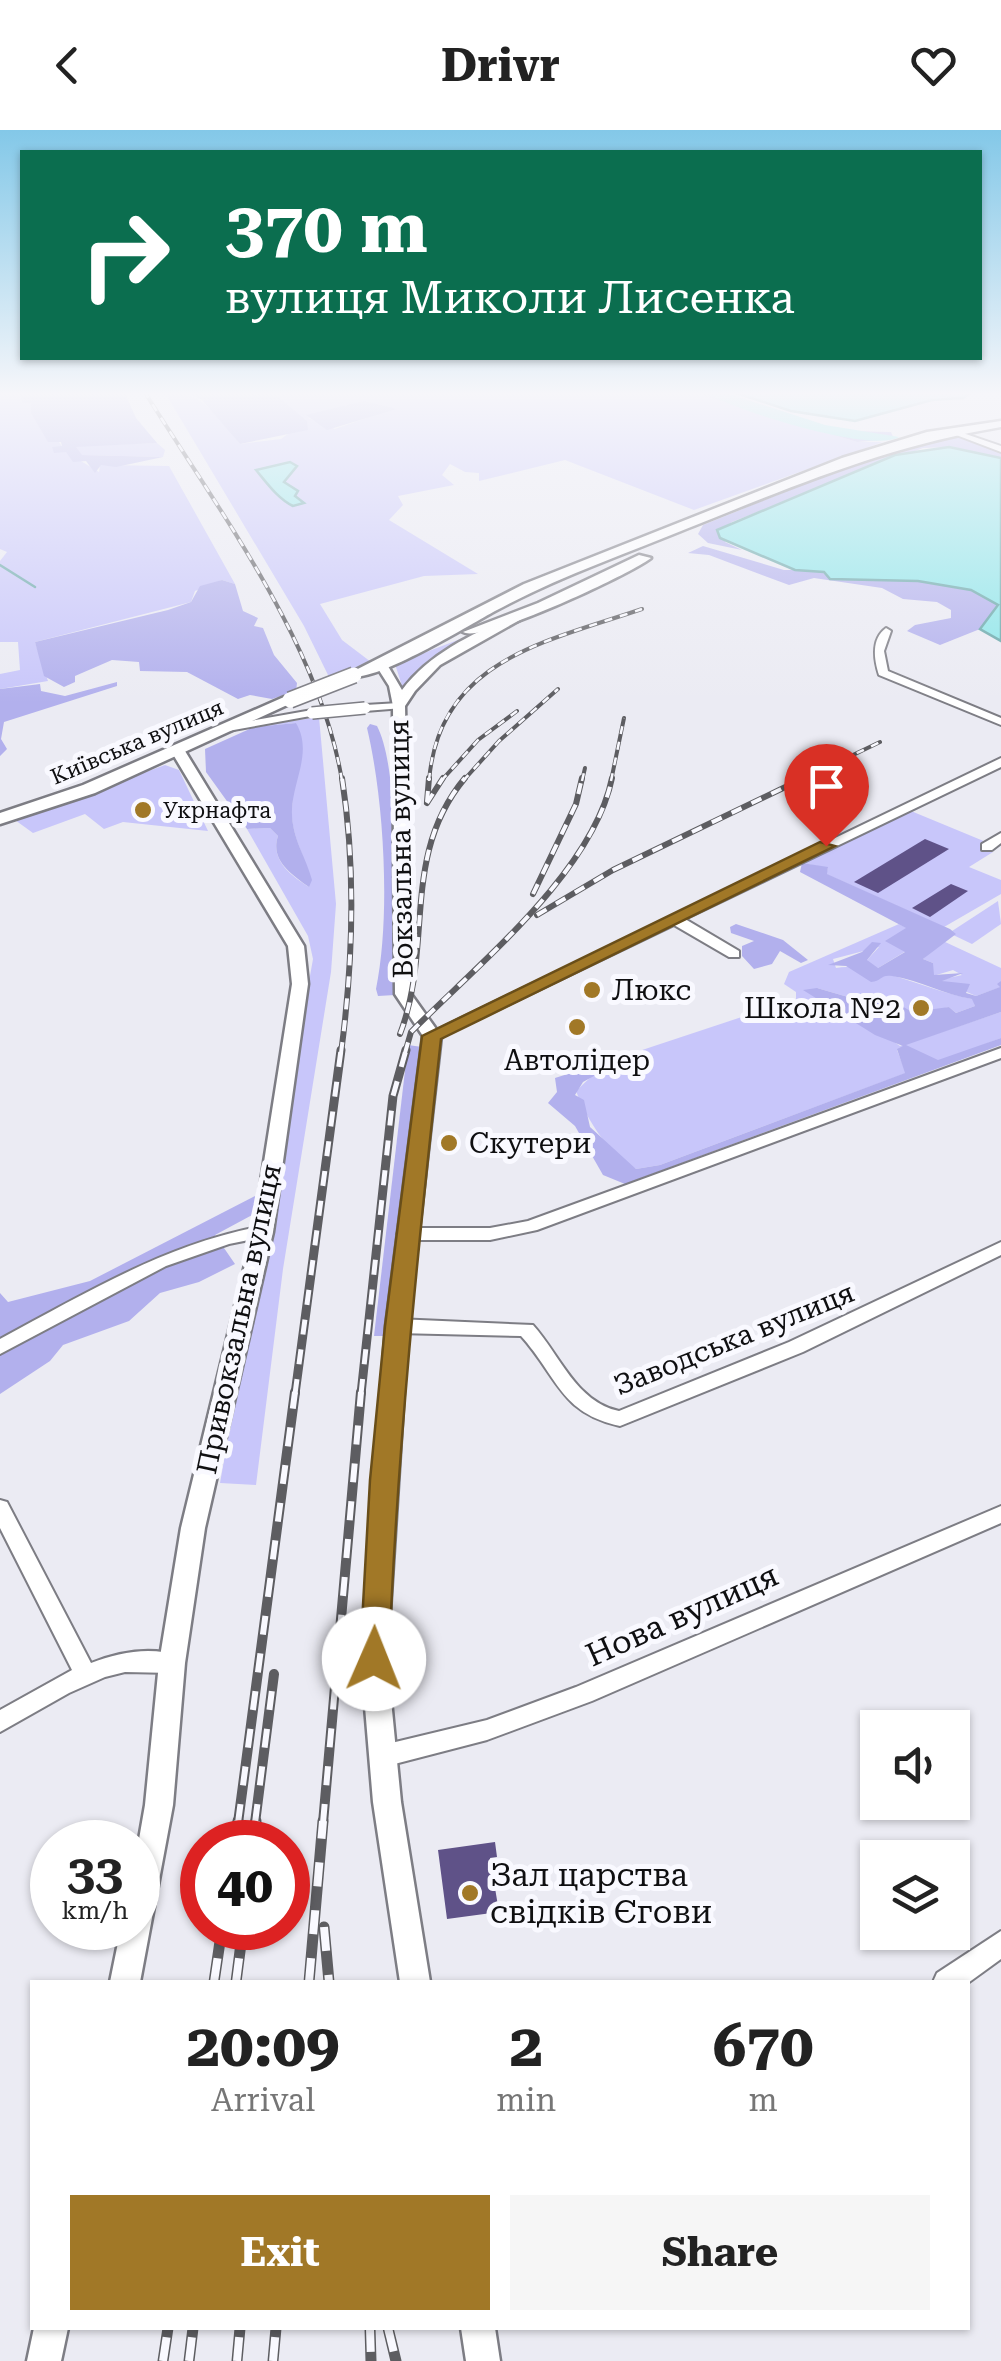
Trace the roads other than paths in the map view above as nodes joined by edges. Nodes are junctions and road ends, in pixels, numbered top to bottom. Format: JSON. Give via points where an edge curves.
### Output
{"nodes":[{"id":1,"x":761,"y":495,"type":"edge"},
{"id":2,"x":700,"y":519,"type":"junction"},
{"id":3,"x":540,"y":584,"type":"junction"},
{"id":4,"x":512,"y":595,"type":"junction"},
{"id":5,"x":566,"y":595,"type":"junction"},
{"id":6,"x":543,"y":606,"type":"junction"},
{"id":7,"x":886,"y":631,"type":"dead end"},
{"id":8,"x":399,"y":657,"type":"junction"},
{"id":9,"x":381,"y":664,"type":"junction"},
{"id":10,"x":400,"y":706,"type":"junction"},
{"id":11,"x":1001,"y":722,"type":"edge"},
{"id":12,"x":228,"y":728,"type":"junction"},
{"id":13,"x":178,"y":751,"type":"junction"},
{"id":14,"x":1001,"y":763,"type":"edge"},
{"id":15,"x":0,"y":819,"type":"edge"},
{"id":16,"x":1001,"y":837,"type":"edge"},
{"id":17,"x":1001,"y":853,"type":"edge"},
{"id":18,"x":675,"y":918,"type":"junction"},
{"id":19,"x":734,"y":954,"type":"dead end"},
{"id":20,"x":432,"y":1036,"type":"junction"},
{"id":21,"x":1001,"y":1053,"type":"edge"},
{"id":22,"x":263,"y":1232,"type":"junction"},
{"id":23,"x":406,"y":1234,"type":"junction"},
{"id":24,"x":1001,"y":1248,"type":"edge"},
{"id":25,"x":397,"y":1326,"type":"junction"},
{"id":26,"x":0,"y":1347,"type":"edge"},
{"id":27,"x":0,"y":1508,"type":"edge"},
{"id":28,"x":1001,"y":1514,"type":"edge"},
{"id":29,"x":172,"y":1663,"type":"junction"},
{"id":30,"x":86,"y":1673,"type":"junction"},
{"id":31,"x":0,"y":1722,"type":"edge"},
{"id":32,"x":384,"y":1756,"type":"junction"},
{"id":33,"x":155,"y":1820,"type":"edge"},
{"id":34,"x":1001,"y":1944,"type":"edge"},
{"id":35,"x":132,"y":1950,"type":"edge"},
{"id":36,"x":125,"y":1980,"type":"edge"},
{"id":37,"x":415,"y":1980,"type":"edge"},
{"id":38,"x":949,"y":1980,"type":"edge"},
{"id":39,"x":52,"y":2330,"type":"edge"},
{"id":40,"x":478,"y":2330,"type":"edge"},
{"id":41,"x":44,"y":2361,"type":"edge"},
{"id":42,"x":483,"y":2361,"type":"edge"}],
"edges":[{"from":1,"to":2,"type":"main road"},
{"from":2,"to":3,"type":"main road"},
{"from":2,"to":5,"type":"main road","via":[[638,562]]},
{"from":3,"to":4,"type":"main road"},
{"from":3,"to":5,"type":"main road","via":[[563,587]]},
{"from":4,"to":6,"type":"main road","via":[[518,605]]},
{"from":4,"to":8,"type":"main road"},
{"from":5,"to":6,"type":"main road"},
{"from":6,"to":8,"type":"main road"},
{"from":6,"to":10,"type":"street","via":[[446,652],[410,686]]},
{"from":7,"to":11,"type":"street","via":[[879,651],[883,672]]},
{"from":8,"to":9,"type":"main road","name":"Київська вулиця"},
{"from":9,"to":10,"type":"street","name":"Вокзальна вулиця"},
{"from":9,"to":12,"type":"main road","name":"Київська вулиця","bridge":true},
{"from":10,"to":12,"type":"street","bridge":true},
{"from":10,"to":20,"type":"street","name":"Вокзальна вулиця","via":[[403,994]]},
{"from":12,"to":13,"type":"main road","name":"Київська вулиця"},
{"from":13,"to":15,"type":"main road","name":"Київська вулиця"},
{"from":13,"to":22,"type":"street","name":"Привокзальна вулиця","via":[[296,946],[300,984]]},
{"from":14,"to":18,"type":"street"},
{"from":16,"to":17,"type":"street","via":[[987,847]]},
{"from":18,"to":19,"type":"street"},
{"from":18,"to":20,"type":"street"},
{"from":20,"to":23,"type":"street"},
{"from":21,"to":23,"type":"street","via":[[531,1226],[490,1234]]},
{"from":22,"to":26,"type":"street","via":[[172,1256]]},
{"from":22,"to":29,"type":"street","name":"Привокзальна вулиця","via":[[192,1528]]},
{"from":23,"to":25,"type":"street"},
{"from":24,"to":25,"type":"street","name":"Заводська вулиця","via":[[726,1378],[620,1419],[584,1408],[526,1330]]},
{"from":25,"to":32,"type":"street","via":[[376,1578],[374,1659]]},
{"from":27,"to":30,"type":"street"},
{"from":28,"to":32,"type":"street","name":"Нова вулиця","via":[[584,1694],[486,1730]]},
{"from":29,"to":30,"type":"street","via":[[146,1658]]},
{"from":29,"to":33,"type":"street","name":"Привокзальна вулиця"},
{"from":30,"to":31,"type":"street"},
{"from":32,"to":37,"type":"street"},
{"from":34,"to":38,"type":"street"},
{"from":35,"to":36,"type":"street"},
{"from":39,"to":41,"type":"street"},
{"from":40,"to":42,"type":"street"}]}
